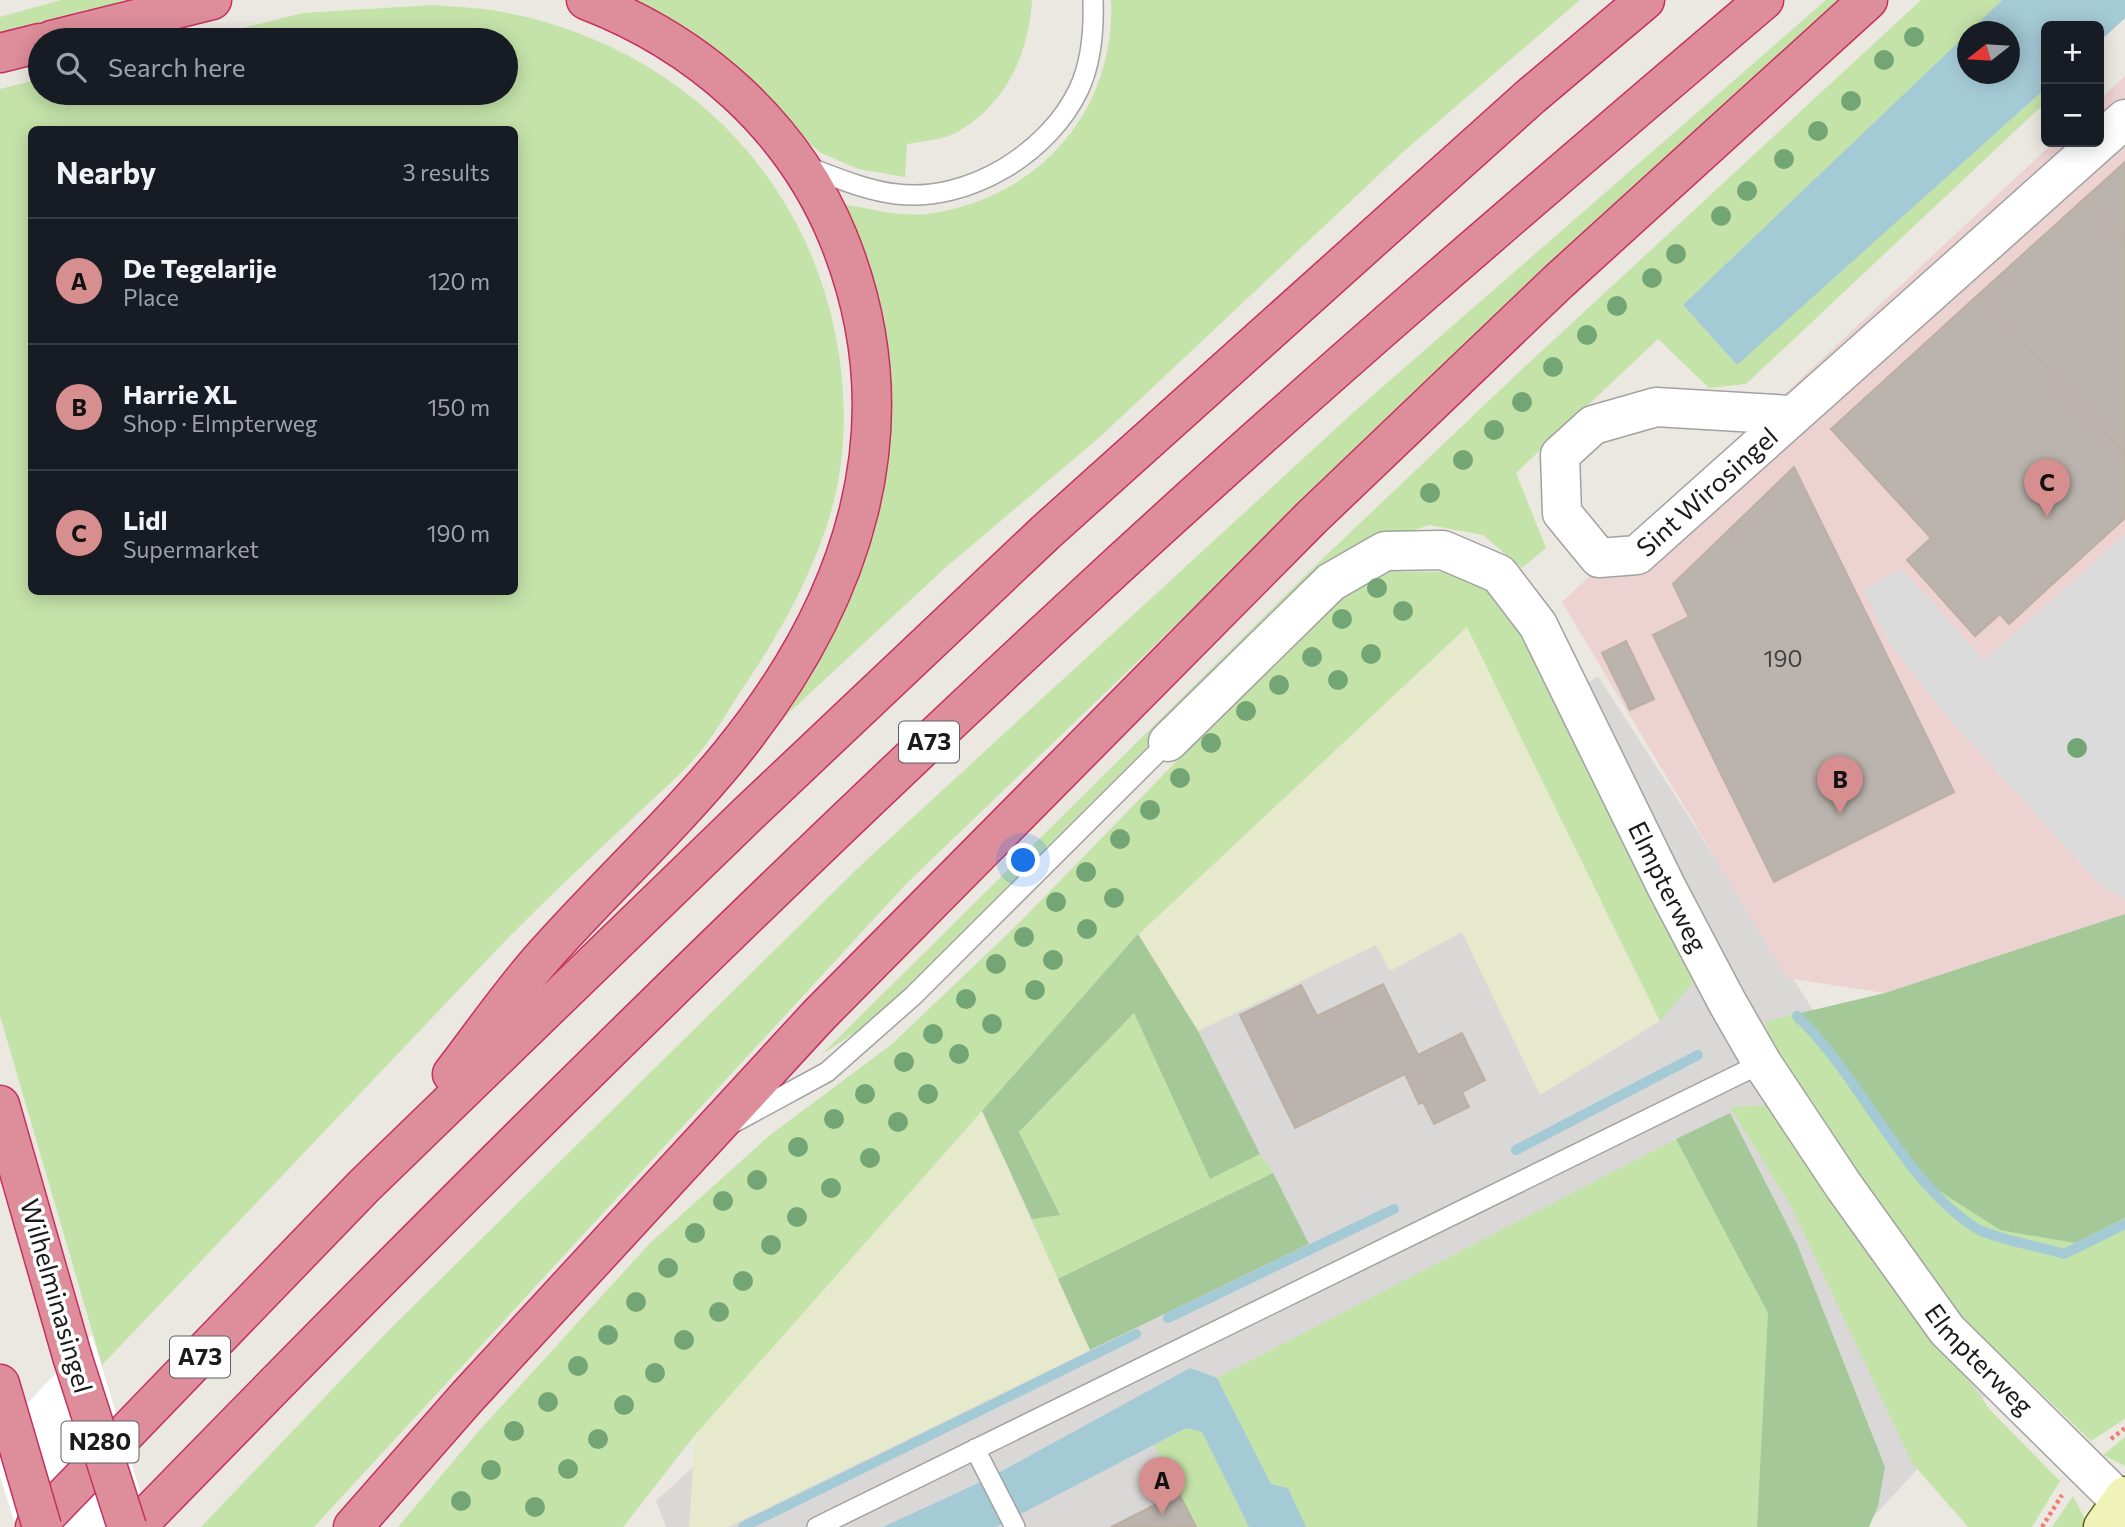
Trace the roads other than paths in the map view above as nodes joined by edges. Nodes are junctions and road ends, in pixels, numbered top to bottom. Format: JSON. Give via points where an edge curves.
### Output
{"nodes":[{"id":1,"x":212,"y":0,"type":"edge"},
{"id":2,"x":586,"y":0,"type":"edge"},
{"id":3,"x":1093,"y":0,"type":"edge"},
{"id":4,"x":1645,"y":0,"type":"edge"},
{"id":5,"x":1764,"y":0,"type":"edge"},
{"id":6,"x":1868,"y":0,"type":"edge"},
{"id":7,"x":100,"y":28,"type":"edge"},
{"id":8,"x":28,"y":46,"type":"edge"},
{"id":9,"x":0,"y":53,"type":"edge"},
{"id":10,"x":2125,"y":119,"type":"edge"},
{"id":11,"x":797,"y":163,"type":"junction"},
{"id":12,"x":1791,"y":415,"type":"junction"},
{"id":13,"x":1168,"y":742,"type":"joint"},
{"id":14,"x":1762,"y":1063,"type":"junction"},
{"id":15,"x":0,"y":1105,"type":"edge"},
{"id":16,"x":704,"y":1139,"type":"junction"},
{"id":17,"x":364,"y":1186,"type":"junction"},
{"id":18,"x":0,"y":1384,"type":"edge"},
{"id":19,"x":975,"y":1449,"type":"junction"},
{"id":20,"x":2116,"y":1508,"type":"edge"},
{"id":21,"x":1014,"y":1526,"type":"edge"},
{"id":22,"x":35,"y":1527,"type":"edge"},
{"id":23,"x":42,"y":1527,"type":"edge"},
{"id":24,"x":127,"y":1527,"type":"edge"},
{"id":25,"x":136,"y":1527,"type":"edge"},
{"id":26,"x":353,"y":1527,"type":"edge"},
{"id":27,"x":817,"y":1527,"type":"edge"}],
"edges":[{"from":1,"to":7,"type":"highway"},
{"from":2,"to":11,"type":"highway","number":"A73","via":[[648,27],[704,64],[760,113]]},
{"from":3,"to":11,"type":"lane","via":[[1091,46],[1072,102],[1051,130],[997,173],[952,190],[897,194],[864,188]]},
{"from":4,"to":17,"type":"highway","number":"A73","via":[[1530,97],[1046,532]]},
{"from":5,"to":25,"type":"highway","number":"A73","via":[[1361,347],[1091,589],[794,868],[419,1235]]},
{"from":6,"to":16,"type":"highway","via":[[1559,281],[1311,518],[819,1015]]},
{"from":8,"to":9,"type":"highway"},
{"from":10,"to":12,"type":"street","name":"Sint Wirosingel"},
{"from":11,"to":17,"type":"highway","number":"A73","via":[[831,220],[846,258],[866,328],[872,382],[867,473],[856,525],[831,597],[798,660],[729,756],[541,959]]},
{"from":12,"to":12,"type":"street","name":"Sint Wirosingel","via":[[1656,407],[1593,425],[1560,456],[1562,513],[1599,558],[1637,555]]},
{"from":13,"to":14,"type":"street","name":"Elmpterweg","via":[[1331,582],[1385,551],[1443,550],[1499,574],[1538,625],[1667,888]]},
{"from":13,"to":16,"type":"lane","via":[[913,996],[827,1072]]},
{"from":14,"to":19,"type":"lane"},
{"from":14,"to":20,"type":"street","name":"Elmpterweg","via":[[1947,1330]]},
{"from":15,"to":24,"type":"highway","name":"Wilhelminasingel","number":"N280","bridge":true},
{"from":16,"to":26,"type":"highway"},
{"from":17,"to":22,"type":"highway","number":"A73"},
{"from":18,"to":23,"type":"highway","number":"N280","bridge":true},
{"from":19,"to":21,"type":"lane"},
{"from":19,"to":27,"type":"lane"}]}
